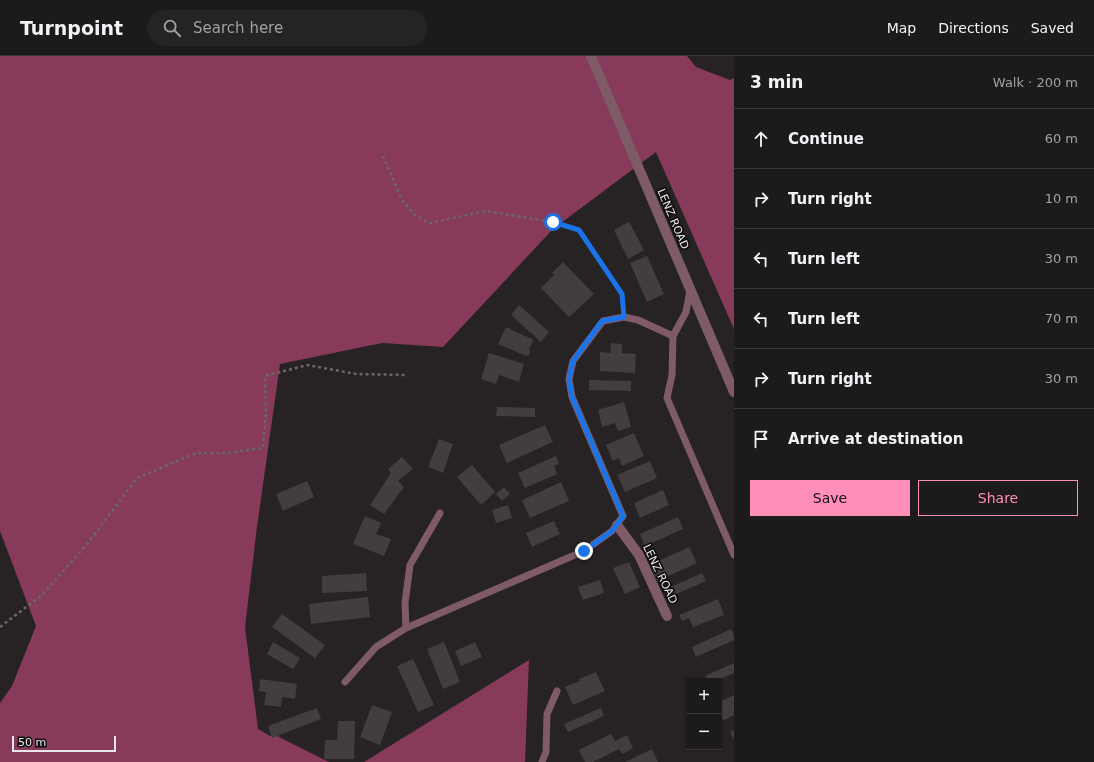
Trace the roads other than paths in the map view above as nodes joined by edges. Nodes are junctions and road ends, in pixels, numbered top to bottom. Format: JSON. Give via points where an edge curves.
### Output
{"nodes":[{"id":1,"x":591,"y":56,"type":"edge"},
{"id":2,"x":690,"y":290,"type":"junction"},
{"id":3,"x":673,"y":336,"type":"junction"},
{"id":4,"x":734,"y":392,"type":"edge"},
{"id":5,"x":440,"y":513,"type":"dead end"},
{"id":6,"x":616,"y":525,"type":"junction"},
{"id":7,"x":734,"y":555,"type":"edge"},
{"id":8,"x":667,"y":616,"type":"dead end"},
{"id":9,"x":406,"y":628,"type":"junction"},
{"id":10,"x":345,"y":682,"type":"dead end"},
{"id":11,"x":557,"y":691,"type":"dead end"},
{"id":12,"x":542,"y":762,"type":"edge"}],
"edges":[{"from":1,"to":2,"type":"street","name":"LENZ ROAD"},
{"from":2,"to":3,"type":"lane","via":[[686,312]]},
{"from":2,"to":4,"type":"street","name":"LENZ ROAD"},
{"from":3,"to":6,"type":"lane","via":[[638,320],[624,317],[602,321],[573,361],[569,379],[572,397],[623,516]]},
{"from":3,"to":7,"type":"lane","via":[[672,374],[667,398]]},
{"from":5,"to":9,"type":"lane","via":[[410,565],[404,603]]},
{"from":6,"to":8,"type":"street","name":"LENZ ROAD","via":[[639,555]]},
{"from":6,"to":9,"type":"lane","via":[[612,531],[584,551]]},
{"from":9,"to":10,"type":"lane","via":[[376,647]]},
{"from":11,"to":12,"type":"lane","via":[[547,714],[546,752]]}]}
